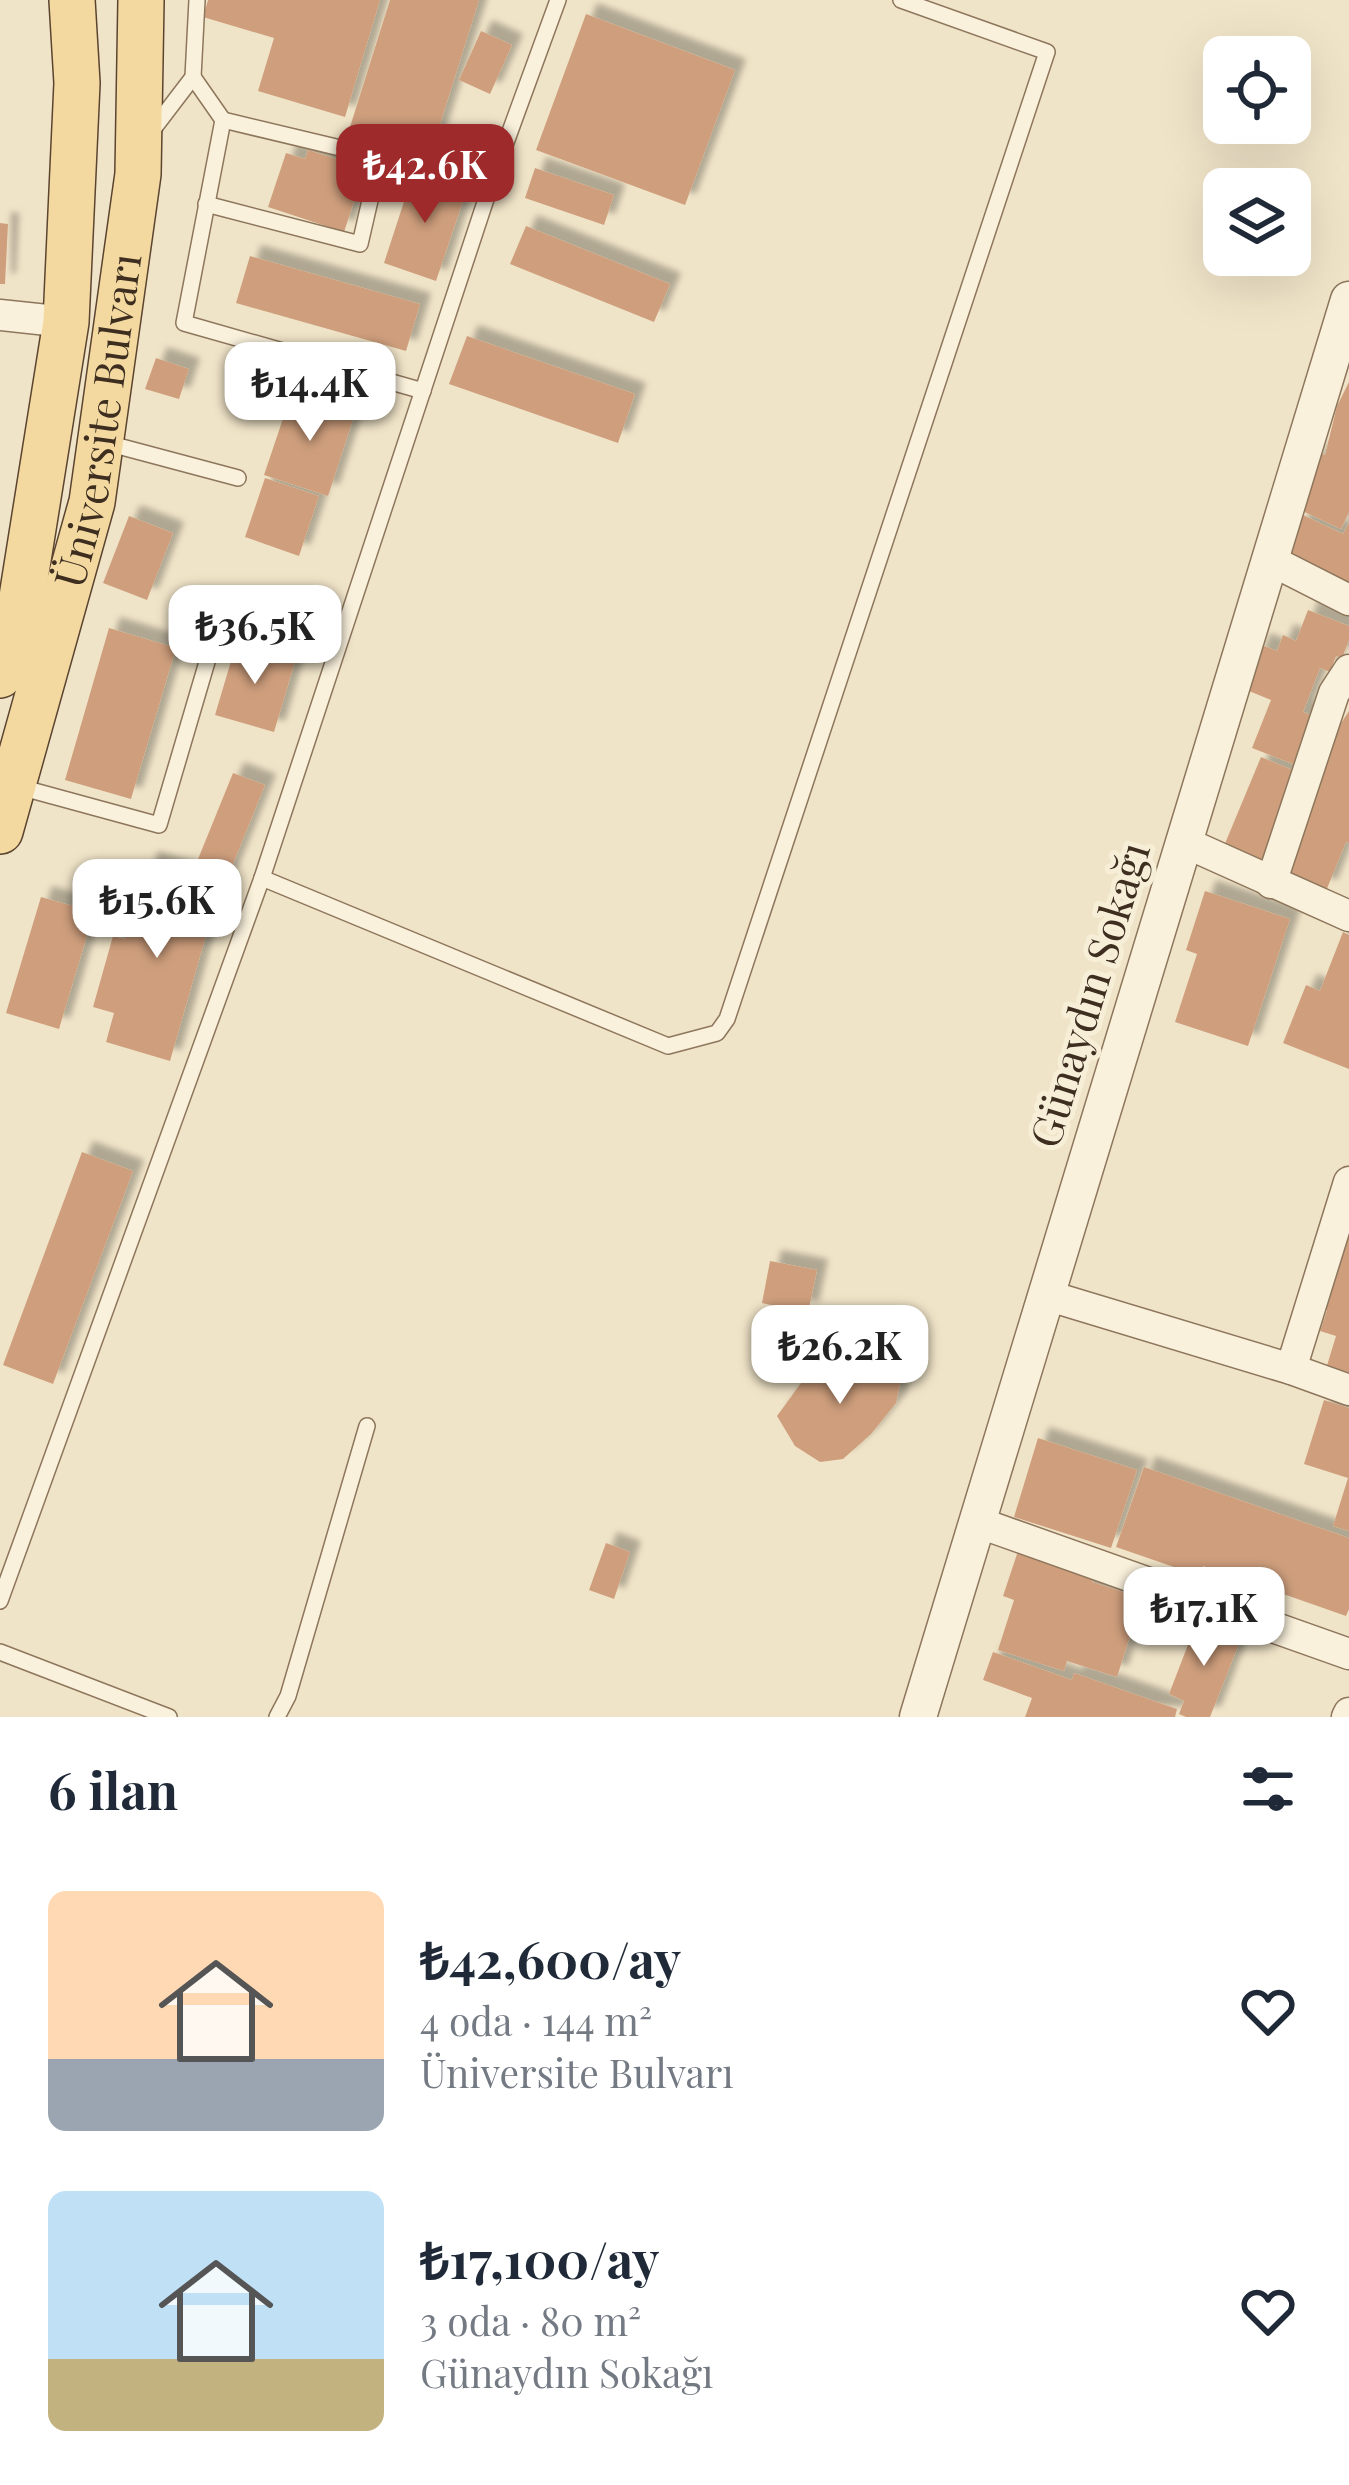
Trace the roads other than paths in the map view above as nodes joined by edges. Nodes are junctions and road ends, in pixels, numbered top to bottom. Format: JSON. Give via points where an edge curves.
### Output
{"nodes":[{"id":1,"x":72,"y":0,"type":"edge"},
{"id":2,"x":141,"y":0,"type":"edge"},
{"id":3,"x":196,"y":0,"type":"edge"},
{"id":4,"x":558,"y":0,"type":"edge"},
{"id":5,"x":901,"y":0,"type":"edge"},
{"id":6,"x":193,"y":77,"type":"junction"},
{"id":7,"x":223,"y":120,"type":"junction"},
{"id":8,"x":138,"y":149,"type":"junction"},
{"id":9,"x":206,"y":204,"type":"junction"},
{"id":10,"x":1349,"y":300,"type":"edge"},
{"id":11,"x":0,"y":315,"type":"edge"},
{"id":12,"x":66,"y":322,"type":"junction"},
{"id":13,"x":423,"y":391,"type":"junction"},
{"id":14,"x":100,"y":441,"type":"junction"},
{"id":15,"x":238,"y":478,"type":"dead end"},
{"id":16,"x":1270,"y":560,"type":"junction"},
{"id":17,"x":227,"y":594,"type":"dead end"},
{"id":18,"x":1349,"y":600,"type":"edge"},
{"id":19,"x":1349,"y":670,"type":"edge"},
{"id":20,"x":0,"y":675,"type":"edge"},
{"id":21,"x":14,"y":786,"type":"junction"},
{"id":22,"x":0,"y":831,"type":"edge"},
{"id":23,"x":1184,"y":842,"type":"junction"},
{"id":24,"x":262,"y":878,"type":"junction"},
{"id":25,"x":1271,"y":883,"type":"junction"},
{"id":26,"x":1349,"y":916,"type":"edge"},
{"id":27,"x":1349,"y":1182,"type":"edge"},
{"id":28,"x":1046,"y":1295,"type":"junction"},
{"id":29,"x":1291,"y":1369,"type":"junction"},
{"id":30,"x":1349,"y":1390,"type":"edge"},
{"id":31,"x":367,"y":1426,"type":"dead end"},
{"id":32,"x":977,"y":1522,"type":"junction"},
{"id":33,"x":0,"y":1601,"type":"edge"},
{"id":34,"x":0,"y":1652,"type":"edge"},
{"id":35,"x":1349,"y":1654,"type":"edge"},
{"id":36,"x":169,"y":1717,"type":"edge"},
{"id":37,"x":277,"y":1717,"type":"edge"},
{"id":38,"x":917,"y":1717,"type":"edge"}],
"edges":[{"from":1,"to":12,"type":"main road","name":"Üniversite Bulvarı","via":[[77,83]]},
{"from":2,"to":8,"type":"main road","name":"Üniversite Bulvarı"},
{"from":3,"to":6,"type":"lane"},
{"from":4,"to":13,"type":"lane"},
{"from":5,"to":24,"type":"lane","via":[[1047,52],[728,1019],[717,1033],[668,1046]]},
{"from":6,"to":7,"type":"lane"},
{"from":6,"to":8,"type":"lane"},
{"from":7,"to":9,"type":"lane"},
{"from":7,"to":9,"type":"lane","via":[[357,152],[377,170],[360,244]]},
{"from":8,"to":14,"type":"main road","name":"Üniversite Bulvarı"},
{"from":9,"to":13,"type":"lane","via":[[184,322]]},
{"from":10,"to":16,"type":"street","name":"Günaydın Sokağı"},
{"from":11,"to":12,"type":"street"},
{"from":12,"to":20,"type":"main road","name":"Üniversite Bulvarı","via":[[20,616]]},
{"from":13,"to":24,"type":"lane"},
{"from":14,"to":15,"type":"lane"},
{"from":14,"to":21,"type":"main road","name":"Üniversite Bulvarı","via":[[92,502]]},
{"from":16,"to":18,"type":"street"},
{"from":16,"to":23,"type":"street","name":"Günaydın Sokağı"},
{"from":17,"to":21,"type":"lane","via":[[158,825]]},
{"from":19,"to":25,"type":"street","via":[[1334,693]]},
{"from":21,"to":22,"type":"main road","name":"Üniversite Bulvarı"},
{"from":23,"to":25,"type":"street"},
{"from":23,"to":28,"type":"street","name":"Günaydın Sokağı"},
{"from":24,"to":33,"type":"lane"},
{"from":25,"to":26,"type":"street"},
{"from":27,"to":29,"type":"street"},
{"from":28,"to":29,"type":"street"},
{"from":28,"to":32,"type":"street","name":"Günaydın Sokağı"},
{"from":29,"to":30,"type":"street"},
{"from":31,"to":37,"type":"lane"},
{"from":32,"to":35,"type":"street"},
{"from":32,"to":38,"type":"street","name":"Günaydın Sokağı"},
{"from":34,"to":36,"type":"lane"}]}
